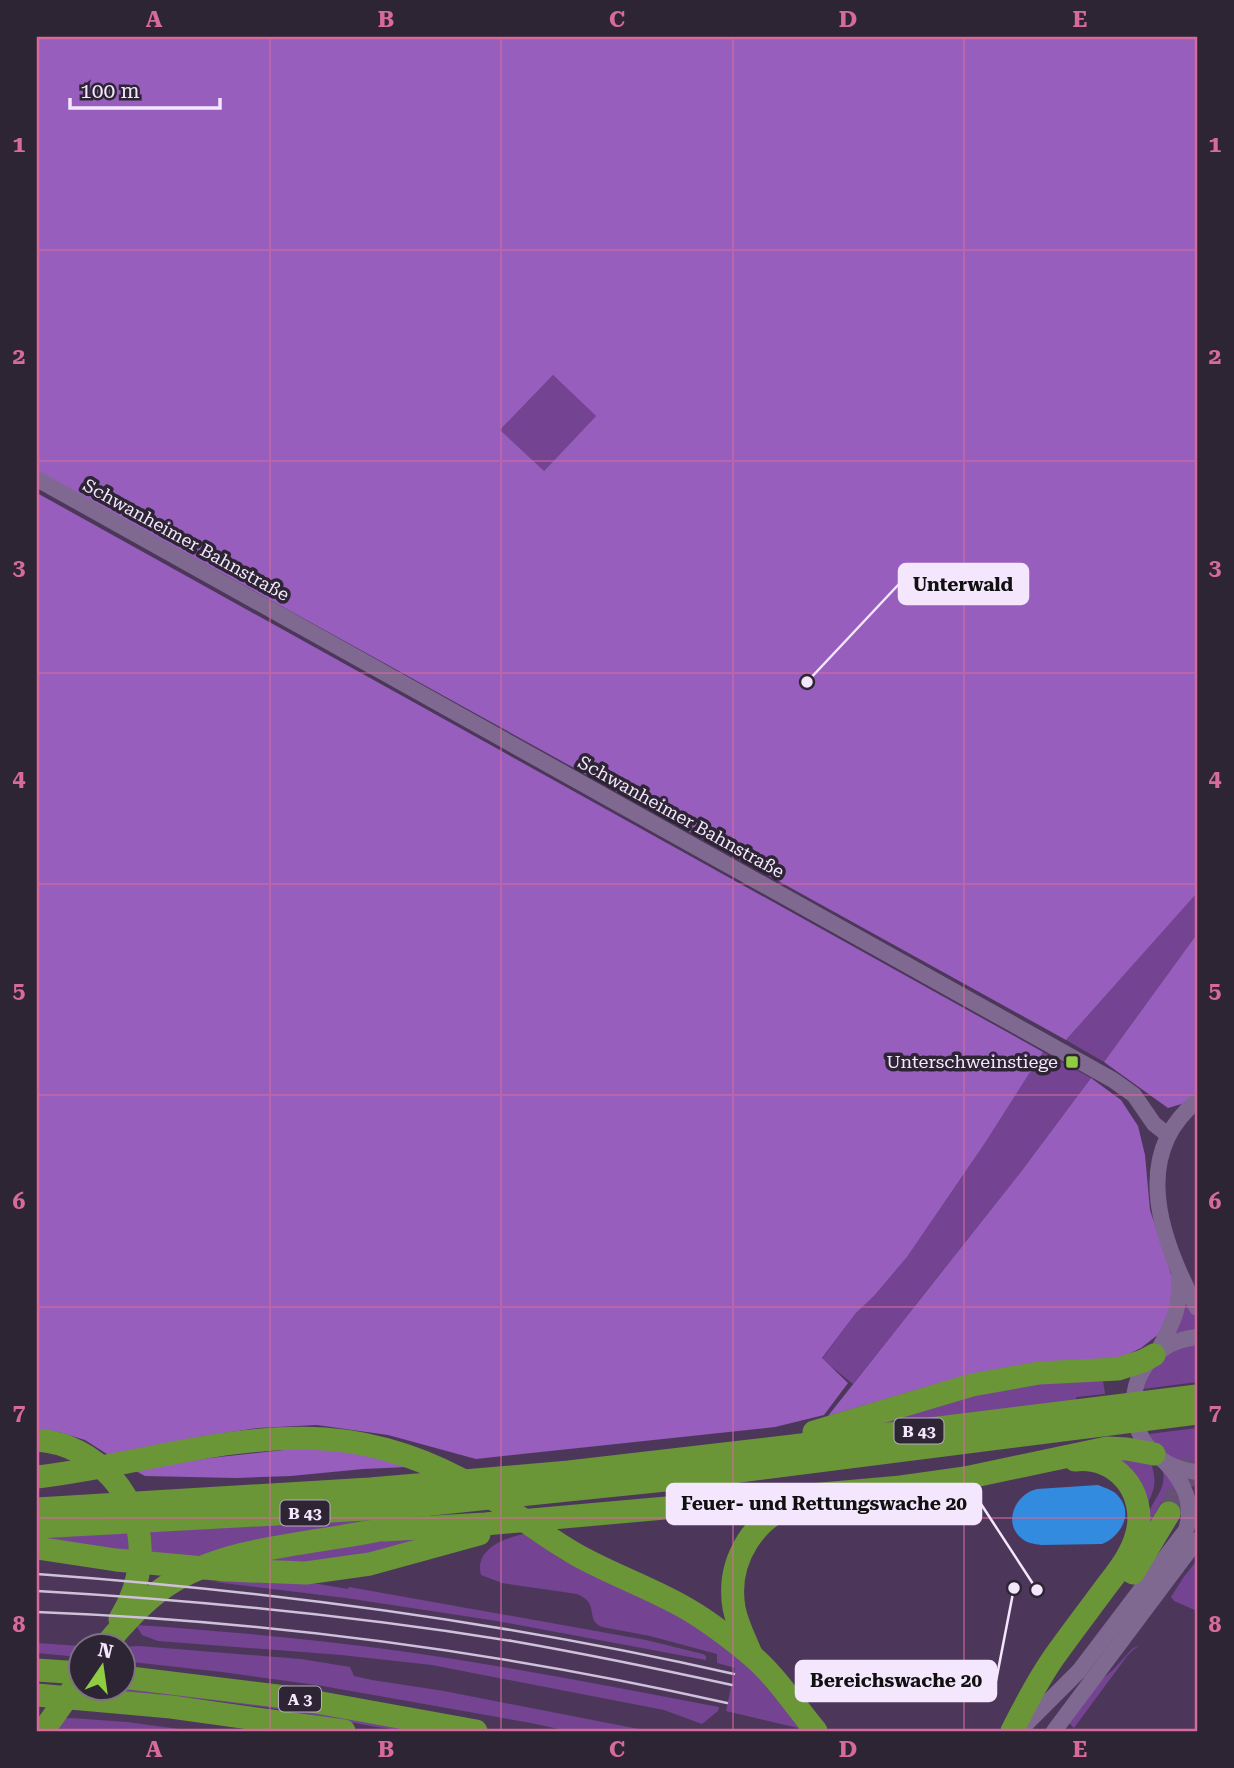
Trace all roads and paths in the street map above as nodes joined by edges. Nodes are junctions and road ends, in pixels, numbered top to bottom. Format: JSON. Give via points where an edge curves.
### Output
{"nodes":[{"id":1,"x":37,"y":479,"type":"edge"},
{"id":2,"x":1197,"y":1101,"type":"edge"},
{"id":3,"x":1168,"y":1135,"type":"junction"},
{"id":4,"x":1179,"y":1273,"type":"junction"},
{"id":5,"x":1197,"y":1308,"type":"edge"},
{"id":6,"x":1197,"y":1337,"type":"edge"},
{"id":7,"x":1156,"y":1354,"type":"junction"},
{"id":8,"x":1197,"y":1396,"type":"edge"},
{"id":9,"x":1197,"y":1413,"type":"edge"},
{"id":10,"x":1091,"y":1418,"type":"junction"},
{"id":11,"x":37,"y":1440,"type":"edge"},
{"id":12,"x":747,"y":1451,"type":"junction"},
{"id":13,"x":1159,"y":1458,"type":"junction"},
{"id":14,"x":1030,"y":1464,"type":"junction"},
{"id":15,"x":1197,"y":1472,"type":"edge"},
{"id":16,"x":37,"y":1477,"type":"edge"},
{"id":17,"x":572,"y":1490,"type":"junction"},
{"id":18,"x":37,"y":1493,"type":"edge"},
{"id":19,"x":832,"y":1493,"type":"junction"},
{"id":20,"x":235,"y":1497,"type":"junction"},
{"id":21,"x":37,"y":1509,"type":"edge"},
{"id":22,"x":1169,"y":1513,"type":"tunnel mouth"},
{"id":23,"x":542,"y":1518,"type":"junction"},
{"id":24,"x":37,"y":1527,"type":"edge"},
{"id":25,"x":384,"y":1530,"type":"junction"},
{"id":26,"x":1197,"y":1540,"type":"edge"},
{"id":27,"x":37,"y":1548,"type":"edge"},
{"id":28,"x":37,"y":1560,"type":"edge"},
{"id":29,"x":116,"y":1560,"type":"junction"},
{"id":30,"x":113,"y":1632,"type":"edge"},
{"id":31,"x":117,"y":1632,"type":"edge"},
{"id":32,"x":753,"y":1657,"type":"junction"},
{"id":33,"x":37,"y":1671,"type":"edge"},
{"id":34,"x":66,"y":1672,"type":"edge"},
{"id":35,"x":136,"y":1679,"type":"edge"},
{"id":36,"x":37,"y":1695,"type":"edge"},
{"id":37,"x":66,"y":1698,"type":"edge"},
{"id":38,"x":43,"y":1728,"type":"edge"},
{"id":39,"x":344,"y":1731,"type":"edge"},
{"id":40,"x":476,"y":1731,"type":"edge"},
{"id":41,"x":816,"y":1731,"type":"edge"},
{"id":42,"x":1016,"y":1731,"type":"edge"},
{"id":43,"x":1054,"y":1731,"type":"edge"}],
"edges":[{"from":1,"to":3,"type":"street","name":"Schwanheimer Bahnstraße","via":[[1114,1080],[1135,1095],[1154,1124]]},
{"from":2,"to":3,"type":"street"},
{"from":3,"to":4,"type":"street","via":[[1160,1154],[1157,1198]]},
{"from":4,"to":5,"type":"street"},
{"from":4,"to":7,"type":"street","via":[[1178,1307]]},
{"from":6,"to":7,"type":"street","via":[[1175,1342]]},
{"from":7,"to":12,"type":"highway","via":[[1118,1368],[993,1380]]},
{"from":7,"to":13,"type":"street","via":[[1140,1374],[1133,1410],[1141,1436]]},
{"from":8,"to":10,"type":"highway","number":"B 43"},
{"from":9,"to":10,"type":"highway","number":"B 43"},
{"from":10,"to":12,"type":"highway","number":"B 43"},
{"from":10,"to":17,"type":"highway","number":"B 43","via":[[685,1478]]},
{"from":11,"to":30,"type":"highway","via":[[63,1445],[97,1462],[127,1498],[141,1554],[124,1614]]},
{"from":12,"to":20,"type":"highway","number":"B 43","via":[[421,1485]]},
{"from":13,"to":14,"type":"highway","via":[[1107,1448]]},
{"from":13,"to":15,"type":"street"},
{"from":13,"to":42,"type":"street","via":[[1177,1476],[1187,1497],[1186,1530],[1079,1671]]},
{"from":14,"to":19,"type":"highway","via":[[946,1481]]},
{"from":14,"to":42,"type":"highway","via":[[1087,1460],[1111,1467],[1133,1491],[1139,1523],[1126,1559],[1045,1670]]},
{"from":16,"to":32,"type":"highway","via":[[262,1439],[327,1440],[384,1450],[466,1483],[563,1547],[691,1612]]},
{"from":17,"to":24,"type":"highway","number":"B 43","via":[[402,1507]]},
{"from":17,"to":25,"type":"highway","number":"B 43"},
{"from":18,"to":20,"type":"highway","number":"B 43"},
{"from":19,"to":23,"type":"highway"},
{"from":19,"to":32,"type":"highway","via":[[776,1512],[742,1550],[735,1569],[733,1600]]},
{"from":20,"to":21,"type":"highway","number":"B 43"},
{"from":22,"to":42,"type":"highway","via":[[1119,1592]]},
{"from":23,"to":25,"type":"highway"},
{"from":23,"to":29,"type":"highway","via":[[370,1564],[306,1573]]},
{"from":25,"to":31,"type":"highway","number":"B 43","via":[[209,1564],[167,1586]]},
{"from":26,"to":43,"type":"street"},
{"from":27,"to":29,"type":"highway"},
{"from":28,"to":29,"type":"highway"},
{"from":32,"to":41,"type":"highway"},
{"from":33,"to":34,"type":"highway"},
{"from":35,"to":40,"type":"highway","number":"A 3","via":[[294,1698]]},
{"from":36,"to":39,"type":"highway","number":"A 3","via":[[171,1707]]},
{"from":37,"to":38,"type":"highway"}]}
